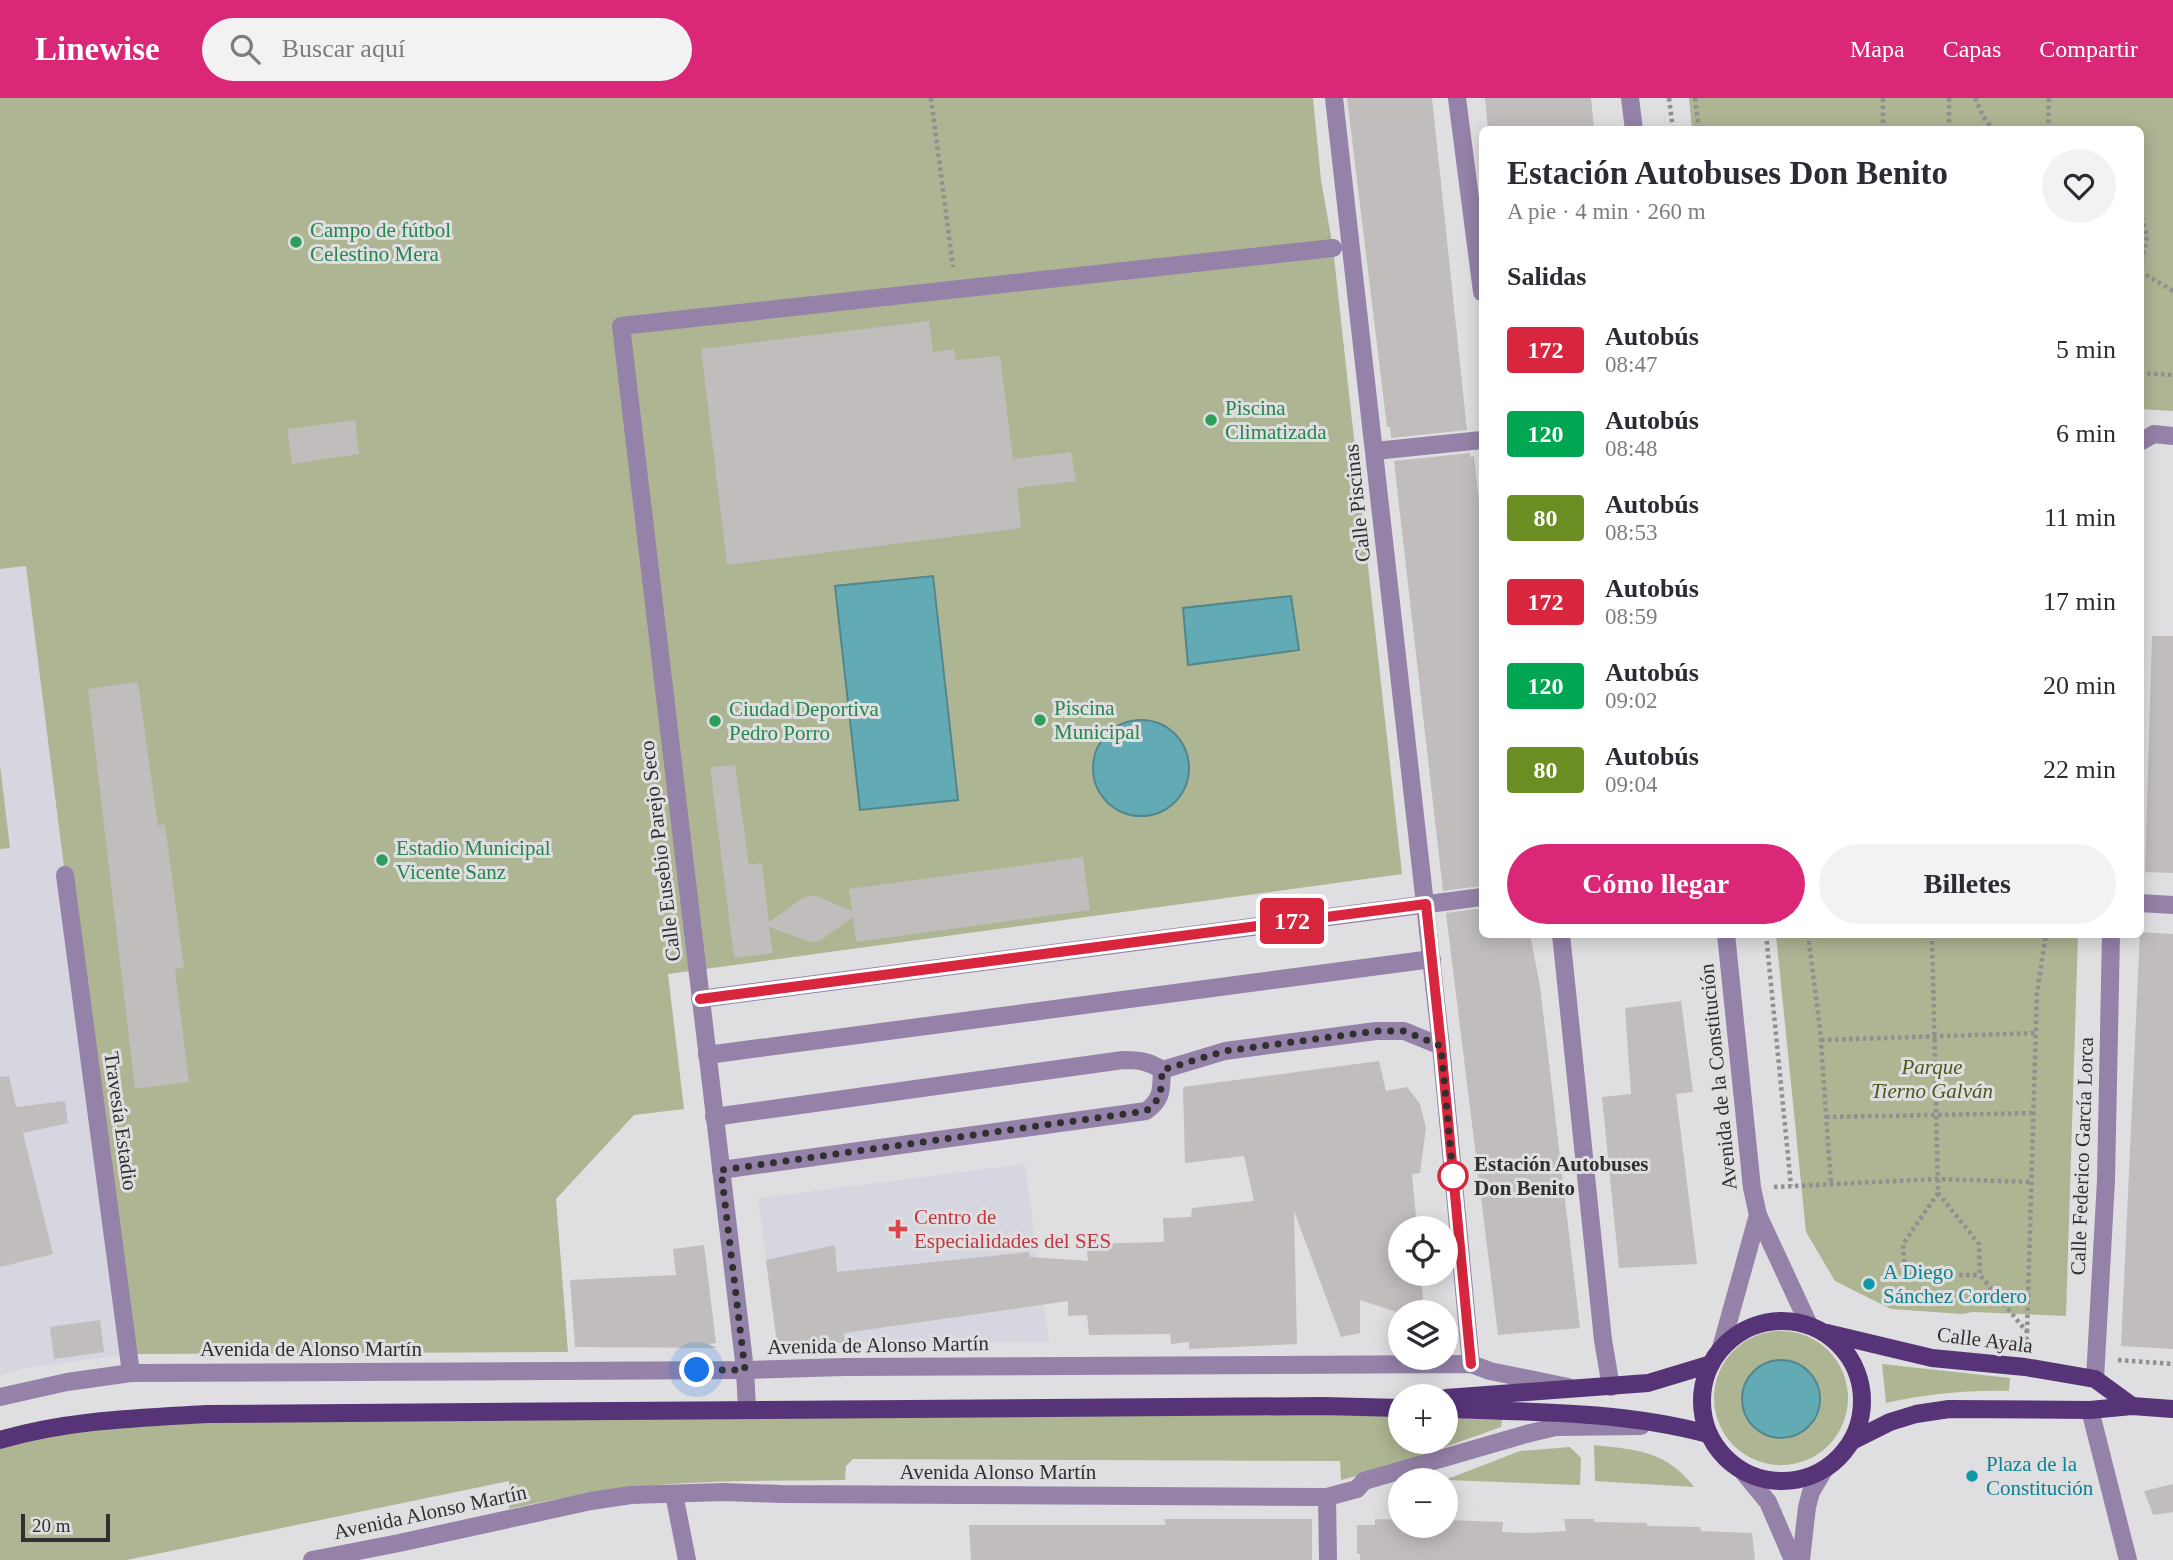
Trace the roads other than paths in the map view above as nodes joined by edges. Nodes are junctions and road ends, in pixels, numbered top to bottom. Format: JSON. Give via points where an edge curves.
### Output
{"nodes":[{"id":1,"x":1334,"y":98,"type":"edge"},
{"id":2,"x":1457,"y":98,"type":"edge"},
{"id":3,"x":1630,"y":98,"type":"edge"},
{"id":4,"x":1634,"y":126,"type":"edge"},
{"id":5,"x":1333,"y":248,"type":"dead end"},
{"id":6,"x":1479,"y":269,"type":"edge"},
{"id":7,"x":2173,"y":436,"type":"edge"},
{"id":8,"x":1479,"y":440,"type":"edge"},
{"id":9,"x":2144,"y":440,"type":"edge"},
{"id":10,"x":1375,"y":452,"type":"junction"},
{"id":11,"x":65,"y":875,"type":"dead end"},
{"id":12,"x":1479,"y":897,"type":"edge"},
{"id":13,"x":2144,"y":903,"type":"edge"},
{"id":14,"x":1426,"y":904,"type":"junction"},
{"id":15,"x":2173,"y":905,"type":"edge"},
{"id":16,"x":1561,"y":938,"type":"edge"},
{"id":17,"x":1726,"y":938,"type":"edge"},
{"id":18,"x":2111,"y":938,"type":"edge"},
{"id":19,"x":1432,"y":959,"type":"junction"},
{"id":20,"x":700,"y":999,"type":"junction"},
{"id":21,"x":1441,"y":1046,"type":"junction"},
{"id":22,"x":707,"y":1055,"type":"junction"},
{"id":23,"x":1162,"y":1070,"type":"junction"},
{"id":24,"x":714,"y":1116,"type":"junction"},
{"id":25,"x":721,"y":1170,"type":"junction"},
{"id":26,"x":1758,"y":1215,"type":"junction"},
{"id":27,"x":1809,"y":1325,"type":"junction"},
{"id":28,"x":1825,"y":1333,"type":"junction"},
{"id":29,"x":1721,"y":1349,"type":"junction"},
{"id":30,"x":1471,"y":1364,"type":"junction"},
{"id":31,"x":1711,"y":1364,"type":"junction"},
{"id":32,"x":745,"y":1370,"type":"junction"},
{"id":33,"x":131,"y":1373,"type":"junction"},
{"id":34,"x":2095,"y":1379,"type":"junction"},
{"id":35,"x":1611,"y":1387,"type":"junction"},
{"id":36,"x":1578,"y":1389,"type":"junction"},
{"id":37,"x":0,"y":1397,"type":"edge"},
{"id":38,"x":1458,"y":1397,"type":"edge"},
{"id":39,"x":1388,"y":1402,"type":"edge"},
{"id":40,"x":1323,"y":1406,"type":"junction"},
{"id":41,"x":2132,"y":1406,"type":"junction"},
{"id":42,"x":1388,"y":1408,"type":"edge"},
{"id":43,"x":747,"y":1409,"type":"junction"},
{"id":44,"x":1458,"y":1409,"type":"edge"},
{"id":45,"x":2173,"y":1409,"type":"edge"},
{"id":46,"x":2090,"y":1410,"type":"junction"},
{"id":47,"x":1678,"y":1426,"type":"junction"},
{"id":48,"x":1708,"y":1434,"type":"junction"},
{"id":49,"x":0,"y":1440,"type":"edge"},
{"id":50,"x":1853,"y":1441,"type":"junction"},
{"id":51,"x":1824,"y":1470,"type":"junction"},
{"id":52,"x":1744,"y":1473,"type":"junction"},
{"id":53,"x":674,"y":1494,"type":"junction"},
{"id":54,"x":1327,"y":1497,"type":"junction"},
{"id":55,"x":312,"y":1560,"type":"edge"},
{"id":56,"x":687,"y":1560,"type":"edge"},
{"id":57,"x":1328,"y":1560,"type":"edge"},
{"id":58,"x":1793,"y":1560,"type":"edge"},
{"id":59,"x":1801,"y":1560,"type":"edge"},
{"id":60,"x":2128,"y":1560,"type":"edge"}],
"edges":[{"from":1,"to":10,"type":"street","name":"Calle Piscinas"},
{"from":2,"to":6,"type":"street"},
{"from":3,"to":4,"type":"street"},
{"from":5,"to":20,"type":"street","name":"Calle Eusebio Parejo Seco","via":[[621,326]]},
{"from":7,"to":9,"type":"street","via":[[2154,434]]},
{"from":8,"to":10,"type":"street"},
{"from":10,"to":14,"type":"street","name":"Calle Piscinas"},
{"from":11,"to":33,"type":"street","name":"Travesía Estadio"},
{"from":12,"to":14,"type":"street"},
{"from":13,"to":15,"type":"street"},
{"from":14,"to":19,"type":"street","name":"Calle Piscinas"},
{"from":14,"to":20,"type":"street"},
{"from":16,"to":35,"type":"street"},
{"from":17,"to":26,"type":"street","name":"Avenida de la Constitución"},
{"from":18,"to":34,"type":"street","name":"Calle Federico García Lorca","via":[[2106,1180]]},
{"from":19,"to":21,"type":"street","name":"Calle Piscinas"},
{"from":19,"to":22,"type":"street"},
{"from":20,"to":22,"type":"street","name":"Calle Eusebio Parejo Seco"},
{"from":21,"to":23,"type":"street","via":[[1404,1031],[1376,1031],[1225,1051]]},
{"from":21,"to":30,"type":"street","name":"Calle Piscinas"},
{"from":22,"to":24,"type":"street","name":"Calle Eusebio Parejo Seco"},
{"from":23,"to":24,"type":"street","via":[[1139,1060],[1123,1060]]},
{"from":23,"to":25,"type":"street","via":[[1157,1103],[1146,1111]]},
{"from":24,"to":25,"type":"street","name":"Calle Eusebio Parejo Seco"},
{"from":25,"to":32,"type":"street","name":"Calle Eusebio Parejo Seco"},
{"from":26,"to":27,"type":"street","name":"Avenida de la Constitución"},
{"from":26,"to":29,"type":"street"},
{"from":27,"to":28,"type":"main road"},
{"from":27,"to":29,"type":"main road","via":[[1761,1324],[1739,1333]]},
{"from":28,"to":34,"type":"main road","name":"Calle Ayala","via":[[1932,1358]]},
{"from":28,"to":50,"type":"main road","via":[[1844,1349],[1857,1370],[1863,1394]]},
{"from":29,"to":31,"type":"main road"},
{"from":30,"to":32,"type":"street","name":"Avenida de Alonso Martín"},
{"from":30,"to":36,"type":"street","name":"Avenida de Alonso Martín"},
{"from":31,"to":35,"type":"main road","name":"Avenida de Alonso Martín","via":[[1648,1383]]},
{"from":31,"to":48,"type":"main road","via":[[1703,1386]]},
{"from":32,"to":33,"type":"street","name":"Avenida de Alonso Martín"},
{"from":32,"to":43,"type":"street","name":"Calle Eusebio Parejo Seco"},
{"from":33,"to":37,"type":"street","name":"Avenida de Alonso Martín"},
{"from":34,"to":41,"type":"main road","name":"Calle Ayala"},
{"from":35,"to":36,"type":"main road","name":"Avenida de Alonso Martín"},
{"from":36,"to":38,"type":"main road"},
{"from":39,"to":40,"type":"main road"},
{"from":40,"to":42,"type":"main road"},
{"from":40,"to":43,"type":"main road"},
{"from":41,"to":45,"type":"main road"},
{"from":41,"to":46,"type":"main road"},
{"from":43,"to":49,"type":"main road","via":[[207,1414],[72,1424]]},
{"from":44,"to":47,"type":"main road","via":[[1578,1414]]},
{"from":46,"to":50,"type":"main road","via":[[1949,1409],[1889,1422]]},
{"from":46,"to":60,"type":"street"},
{"from":47,"to":48,"type":"main road"},
{"from":47,"to":54,"type":"street","name":"Avenida Alonso Martín","via":[[1556,1427],[1364,1482],[1357,1489]]},
{"from":48,"to":52,"type":"main road","via":[[1723,1456]]},
{"from":50,"to":51,"type":"main road"},
{"from":51,"to":52,"type":"main road","via":[[1798,1480],[1771,1481]]},
{"from":51,"to":59,"type":"street","via":[[1809,1499]]},
{"from":52,"to":58,"type":"street","via":[[1768,1502]]},
{"from":53,"to":54,"type":"street","name":"Avenida Alonso Martín"},
{"from":53,"to":55,"type":"street","name":"Avenida Alonso Martín","via":[[591,1501]]},
{"from":53,"to":56,"type":"street"},
{"from":54,"to":57,"type":"street"}]}
